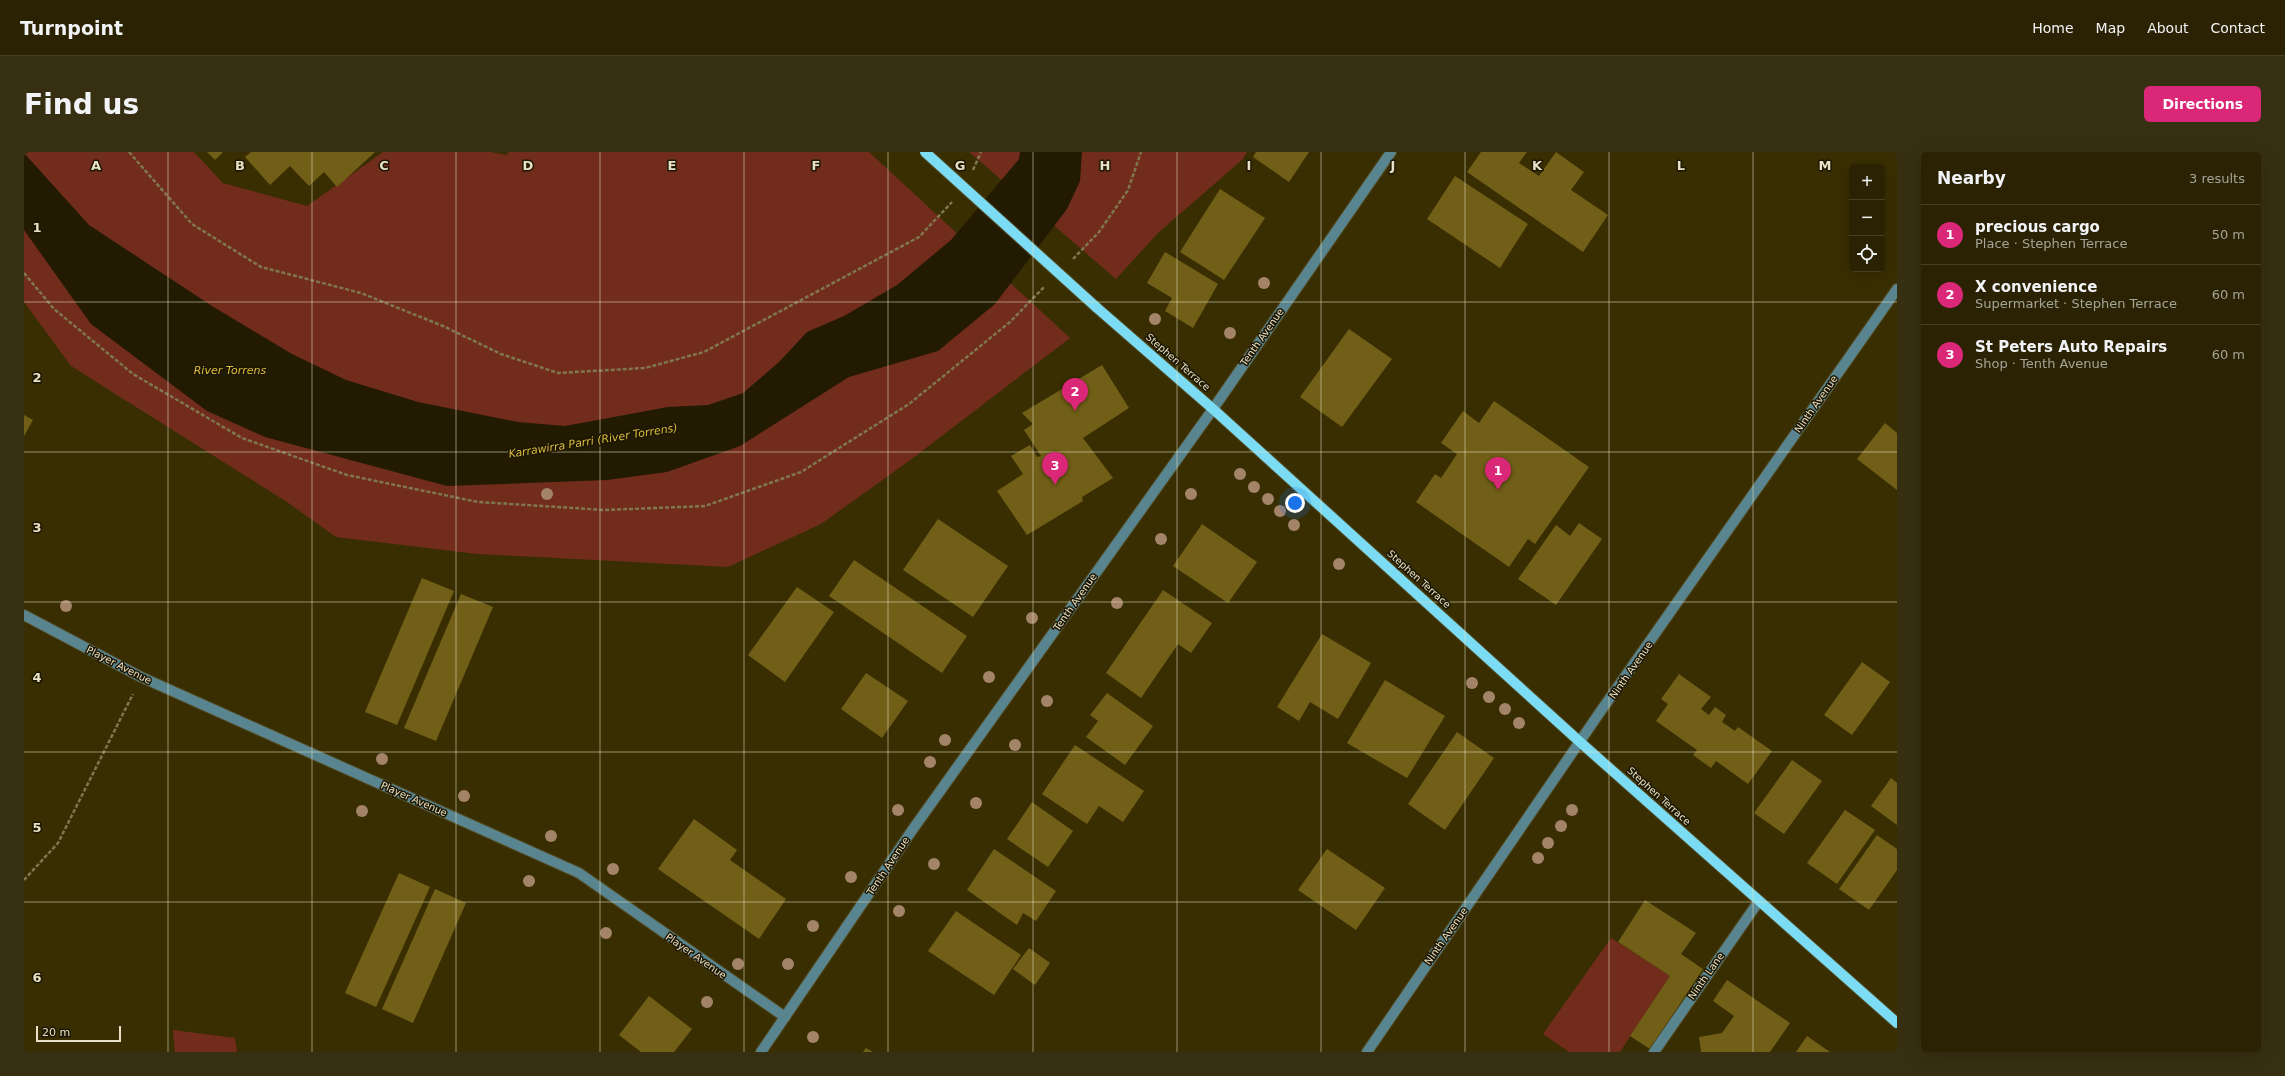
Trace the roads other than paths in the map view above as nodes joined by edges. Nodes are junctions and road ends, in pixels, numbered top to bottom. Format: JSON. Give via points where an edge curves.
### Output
{"nodes":[{"id":1,"x":925,"y":152,"type":"edge"},
{"id":2,"x":1390,"y":152,"type":"edge"},
{"id":3,"x":1897,"y":289,"type":"edge"},
{"id":4,"x":1213,"y":409,"type":"junction"},
{"id":5,"x":24,"y":615,"type":"edge"},
{"id":6,"x":1580,"y":742,"type":"junction"},
{"id":7,"x":1759,"y":901,"type":"junction"},
{"id":8,"x":785,"y":1016,"type":"junction"},
{"id":9,"x":1897,"y":1023,"type":"edge"},
{"id":10,"x":761,"y":1052,"type":"edge"},
{"id":11,"x":1367,"y":1052,"type":"edge"},
{"id":12,"x":1654,"y":1052,"type":"edge"}],
"edges":[{"from":1,"to":4,"type":"main road","name":"Stephen Terrace","bridge":true},
{"from":2,"to":4,"type":"street","name":"Tenth Avenue"},
{"from":3,"to":6,"type":"street","name":"Ninth Avenue"},
{"from":4,"to":6,"type":"main road","name":"Stephen Terrace"},
{"from":4,"to":8,"type":"street","name":"Tenth Avenue","via":[[918,823]]},
{"from":5,"to":8,"type":"street","name":"Player Avenue","via":[[141,677],[579,874]]},
{"from":6,"to":7,"type":"main road","name":"Stephen Terrace"},
{"from":6,"to":11,"type":"street","name":"Ninth Avenue"},
{"from":7,"to":9,"type":"main road","name":"Stephen Terrace"},
{"from":7,"to":12,"type":"street","name":"Ninth Lane"},
{"from":8,"to":10,"type":"street","name":"Tenth Avenue"}]}
